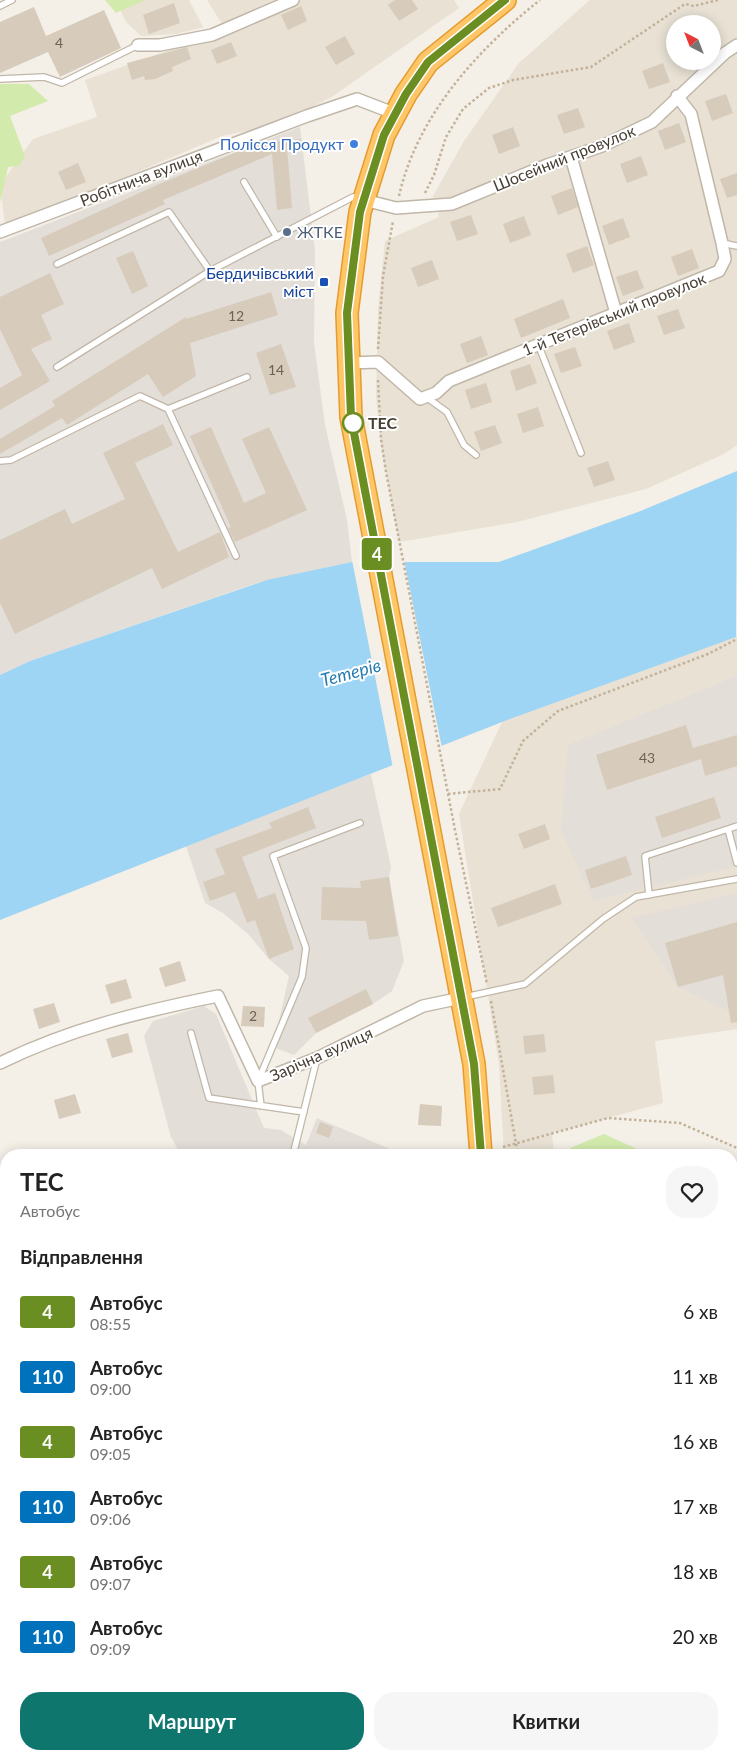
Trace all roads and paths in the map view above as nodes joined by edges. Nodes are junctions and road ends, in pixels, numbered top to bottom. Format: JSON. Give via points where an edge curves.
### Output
{"nodes":[{"id":1,"x":12,"y":0,"type":"edge"},
{"id":2,"x":293,"y":0,"type":"edge"},
{"id":3,"x":505,"y":0,"type":"edge"},
{"id":4,"x":718,"y":0,"type":"edge"},
{"id":5,"x":0,"y":6,"type":"edge"},
{"id":6,"x":138,"y":45,"type":"joint"},
{"id":7,"x":737,"y":45,"type":"edge"},
{"id":8,"x":0,"y":79,"type":"edge"},
{"id":9,"x":678,"y":96,"type":"junction"},
{"id":10,"x":396,"y":114,"type":"junction"},
{"id":11,"x":571,"y":157,"type":"junction"},
{"id":12,"x":244,"y":182,"type":"dead end"},
{"id":13,"x":364,"y":200,"type":"junction"},
{"id":14,"x":418,"y":206,"type":"junction"},
{"id":15,"x":0,"y":232,"type":"edge"},
{"id":16,"x":277,"y":237,"type":"junction"},
{"id":17,"x":722,"y":243,"type":"junction"},
{"id":18,"x":737,"y":246,"type":"edge"},
{"id":19,"x":57,"y":264,"type":"dead end"},
{"id":20,"x":210,"y":271,"type":"junction"},
{"id":21,"x":616,"y":313,"type":"junction"},
{"id":22,"x":538,"y":344,"type":"junction"},
{"id":23,"x":349,"y":363,"type":"junction"},
{"id":24,"x":57,"y":367,"type":"dead end"},
{"id":25,"x":247,"y":377,"type":"dead end"},
{"id":26,"x":426,"y":397,"type":"junction"},
{"id":27,"x":168,"y":409,"type":"junction"},
{"id":28,"x":581,"y":453,"type":"dead end"},
{"id":29,"x":476,"y":455,"type":"dead end"},
{"id":30,"x":0,"y":461,"type":"edge"},
{"id":31,"x":386,"y":472,"type":"dead end"},
{"id":32,"x":236,"y":556,"type":"dead end"},
{"id":33,"x":737,"y":639,"type":"edge"},
{"id":34,"x":448,"y":794,"type":"junction"},
{"id":35,"x":360,"y":823,"type":"dead end"},
{"id":36,"x":737,"y":826,"type":"edge"},
{"id":37,"x":728,"y":829,"type":"junction"},
{"id":38,"x":455,"y":830,"type":"dead end"},
{"id":39,"x":737,"y":863,"type":"edge"},
{"id":40,"x":737,"y":879,"type":"edge"},
{"id":41,"x":649,"y":895,"type":"junction"},
{"id":42,"x":461,"y":998,"type":"junction"},
{"id":43,"x":191,"y":1033,"type":"dead end"},
{"id":44,"x":317,"y":1058,"type":"junction"},
{"id":45,"x":0,"y":1063,"type":"edge"},
{"id":46,"x":258,"y":1082,"type":"junction"},
{"id":47,"x":261,"y":1106,"type":"junction"},
{"id":48,"x":304,"y":1112,"type":"junction"},
{"id":49,"x":503,"y":1147,"type":"dead end"},
{"id":50,"x":737,"y":1148,"type":"edge"},
{"id":51,"x":294,"y":1149,"type":"edge"},
{"id":52,"x":481,"y":1149,"type":"edge"}],
"edges":[{"from":1,"to":5,"type":"lane"},
{"from":2,"to":6,"type":"street","via":[[212,35],[160,45]]},
{"from":3,"to":10,"type":"highway","via":[[428,62]]},
{"from":4,"to":14,"type":"path","via":[[694,6],[686,4],[591,67],[513,80],[488,88],[463,109],[446,137],[434,175]]},
{"from":6,"to":8,"type":"lane","via":[[62,83],[44,77]]},
{"from":7,"to":9,"type":"street","name":"Шосейний провулок"},
{"from":9,"to":11,"type":"street","name":"Шосейний провулок","via":[[652,122]]},
{"from":9,"to":17,"type":"street","name":"1-й Тетерівський провулок","via":[[691,114]]},
{"from":10,"to":13,"type":"highway","via":[[384,135]]},
{"from":10,"to":15,"type":"street","name":"Робітнича вулиця","via":[[357,99]]},
{"from":11,"to":14,"type":"street","name":"Шосейний провулок","via":[[452,204]]},
{"from":11,"to":21,"type":"street"},
{"from":12,"to":16,"type":"lane"},
{"from":13,"to":14,"type":"street","name":"Шосейний провулок","via":[[396,208]]},
{"from":13,"to":16,"type":"lane","via":[[353,197]]},
{"from":13,"to":23,"type":"highway","via":[[347,313]]},
{"from":16,"to":20,"type":"lane"},
{"from":17,"to":18,"type":"lane"},
{"from":17,"to":21,"type":"street","name":"1-й Тетерівський провулок","via":[[725,260],[719,271]]},
{"from":19,"to":20,"type":"lane","via":[[169,212]]},
{"from":20,"to":24,"type":"lane"},
{"from":21,"to":22,"type":"street","name":"1-й Тетерівський провулок"},
{"from":22,"to":26,"type":"street","name":"1-й Тетерівський провулок","via":[[449,381]]},
{"from":22,"to":28,"type":"lane"},
{"from":23,"to":26,"type":"street","via":[[378,362],[420,399]]},
{"from":23,"to":42,"type":"highway","via":[[351,417]]},
{"from":25,"to":27,"type":"lane"},
{"from":26,"to":29,"type":"lane","via":[[447,412],[464,445]]},
{"from":27,"to":30,"type":"lane","via":[[140,396],[10,460]]},
{"from":27,"to":32,"type":"lane"},
{"from":31,"to":34,"type":"path"},
{"from":33,"to":34,"type":"path","via":[[708,654],[558,711],[523,741],[500,789]]},
{"from":34,"to":38,"type":"path"},
{"from":35,"to":46,"type":"lane","via":[[273,856],[306,948],[302,977]]},
{"from":36,"to":37,"type":"lane"},
{"from":37,"to":39,"type":"lane"},
{"from":37,"to":41,"type":"lane","via":[[645,856]]},
{"from":40,"to":41,"type":"lane"},
{"from":41,"to":42,"type":"lane","via":[[636,897],[603,918],[525,984]]},
{"from":42,"to":44,"type":"street","name":"Зарічна вулиця","via":[[423,1006]]},
{"from":42,"to":52,"type":"highway","via":[[474,1064]]},
{"from":43,"to":47,"type":"lane","via":[[210,1098]]},
{"from":44,"to":46,"type":"street","name":"Зарічна вулиця"},
{"from":44,"to":48,"type":"lane"},
{"from":45,"to":46,"type":"street","name":"Зарічна вулиця","via":[[35,1046],[144,1011],[218,996]]},
{"from":46,"to":47,"type":"lane"},
{"from":47,"to":48,"type":"lane"},
{"from":48,"to":51,"type":"lane"},
{"from":49,"to":50,"type":"path","via":[[608,1118],[680,1123]]}]}
